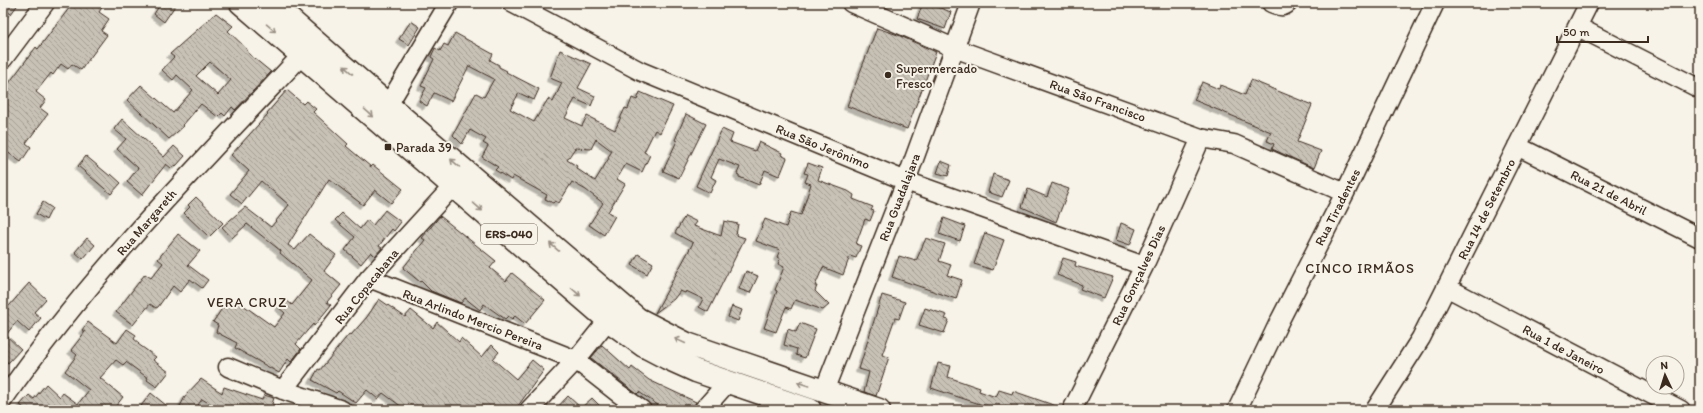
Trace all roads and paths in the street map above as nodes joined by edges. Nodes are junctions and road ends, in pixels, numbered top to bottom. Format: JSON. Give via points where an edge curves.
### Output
{"nodes":[{"id":1,"x":45,"y":3,"type":"edge"},
{"id":2,"x":241,"y":3,"type":"edge"},
{"id":3,"x":272,"y":3,"type":"edge"},
{"id":4,"x":449,"y":3,"type":"edge"},
{"id":5,"x":512,"y":3,"type":"edge"},
{"id":6,"x":851,"y":3,"type":"edge"},
{"id":7,"x":971,"y":3,"type":"edge"},
{"id":8,"x":1436,"y":3,"type":"edge"},
{"id":9,"x":1589,"y":3,"type":"edge"},
{"id":10,"x":1578,"y":27,"type":"junction"},
{"id":11,"x":954,"y":48,"type":"junction"},
{"id":12,"x":302,"y":55,"type":"junction"},
{"id":13,"x":3,"y":59,"type":"edge"},
{"id":14,"x":1700,"y":89,"type":"edge"},
{"id":15,"x":388,"y":105,"type":"junction"},
{"id":16,"x":1201,"y":138,"type":"junction"},
{"id":17,"x":1517,"y":146,"type":"junction"},
{"id":18,"x":906,"y":181,"type":"junction"},
{"id":19,"x":452,"y":186,"type":"junction"},
{"id":20,"x":1346,"y":193,"type":"junction"},
{"id":21,"x":1700,"y":238,"type":"edge"},
{"id":22,"x":1144,"y":266,"type":"junction"},
{"id":23,"x":369,"y":278,"type":"junction"},
{"id":24,"x":1446,"y":287,"type":"junction"},
{"id":25,"x":608,"y":320,"type":"junction"},
{"id":26,"x":576,"y":360,"type":"junction"},
{"id":27,"x":228,"y":368,"type":"dead end"},
{"id":28,"x":728,"y":382,"type":"junction"},
{"id":29,"x":283,"y":390,"type":"junction"},
{"id":30,"x":824,"y":391,"type":"junction"},
{"id":31,"x":3,"y":400,"type":"edge"},
{"id":32,"x":1381,"y":408,"type":"edge"},
{"id":33,"x":342,"y":410,"type":"edge"},
{"id":34,"x":529,"y":410,"type":"edge"},
{"id":35,"x":642,"y":410,"type":"edge"},
{"id":36,"x":703,"y":410,"type":"edge"},
{"id":37,"x":810,"y":410,"type":"edge"},
{"id":38,"x":879,"y":410,"type":"edge"},
{"id":39,"x":1072,"y":410,"type":"edge"},
{"id":40,"x":1237,"y":410,"type":"edge"},
{"id":41,"x":1681,"y":410,"type":"edge"}],
"edges":[{"from":1,"to":13,"type":"street"},
{"from":2,"to":12,"type":"main road","number":"ERS-040","one_way":true},
{"from":15,"to":3,"type":"main road","number":"ERS-040","one_way":true},
{"from":4,"to":15,"type":"street"},
{"from":5,"to":18,"type":"street","name":"Rua São Jerônimo","via":[[640,71]]},
{"from":6,"to":11,"type":"street","name":"Rua São Francisco"},
{"from":7,"to":11,"type":"street","name":"Rua Guadalajara"},
{"from":8,"to":20,"type":"street","name":"Rua Tiradentes"},
{"from":9,"to":10,"type":"street","name":"Rua 14 de Setembro"},
{"from":10,"to":14,"type":"street"},
{"from":10,"to":17,"type":"street","name":"Rua 14 de Setembro"},
{"from":11,"to":16,"type":"street","name":"Rua São Francisco"},
{"from":11,"to":18,"type":"street","name":"Rua Guadalajara"},
{"from":12,"to":19,"type":"main road","number":"ERS-040","one_way":true},
{"from":12,"to":31,"type":"street","name":"Rua Margareth","via":[[151,215],[34,355]]},
{"from":30,"to":15,"type":"main road","number":"ERS-040","one_way":true,"via":[[687,344],[638,319]]},
{"from":16,"to":20,"type":"street","name":"Rua São Francisco","via":[[1234,144]]},
{"from":16,"to":22,"type":"street","name":"Rua Gonçalves Dias"},
{"from":17,"to":21,"type":"street","name":"Rua 21 de Abril"},
{"from":17,"to":24,"type":"street","name":"Rua 14 de Setembro"},
{"from":18,"to":22,"type":"street","name":"Rua São Jerônimo"},
{"from":18,"to":30,"type":"street","name":"Rua Guadalajara"},
{"from":19,"to":23,"type":"street","name":"Rua Copacabana"},
{"from":19,"to":25,"type":"main road","number":"ERS-040","one_way":true},
{"from":20,"to":40,"type":"street","name":"Rua Tiradentes"},
{"from":22,"to":39,"type":"street","name":"Rua Gonçalves Dias"},
{"from":23,"to":26,"type":"street","name":"Rua Arlindo Mercio Pereira"},
{"from":23,"to":29,"type":"street","name":"Rua Copacabana"},
{"from":24,"to":32,"type":"street","name":"Rua 14 de Setembro","via":[[1421,338]]},
{"from":24,"to":41,"type":"street","name":"Rua 1 de Janeiro"},
{"from":25,"to":26,"type":"street"},
{"from":25,"to":28,"type":"main road","number":"ERS-040","via":[[644,346],[667,358]]},
{"from":26,"to":34,"type":"street"},
{"from":26,"to":35,"type":"street","name":"Rua Arlindo Mercio Pereira"},
{"from":27,"to":29,"type":"street"},
{"from":28,"to":36,"type":"street"},
{"from":28,"to":37,"type":"main road","number":"ERS-040"},
{"from":29,"to":33,"type":"street"},
{"from":30,"to":38,"type":"main road","number":"ERS-040"}]}
